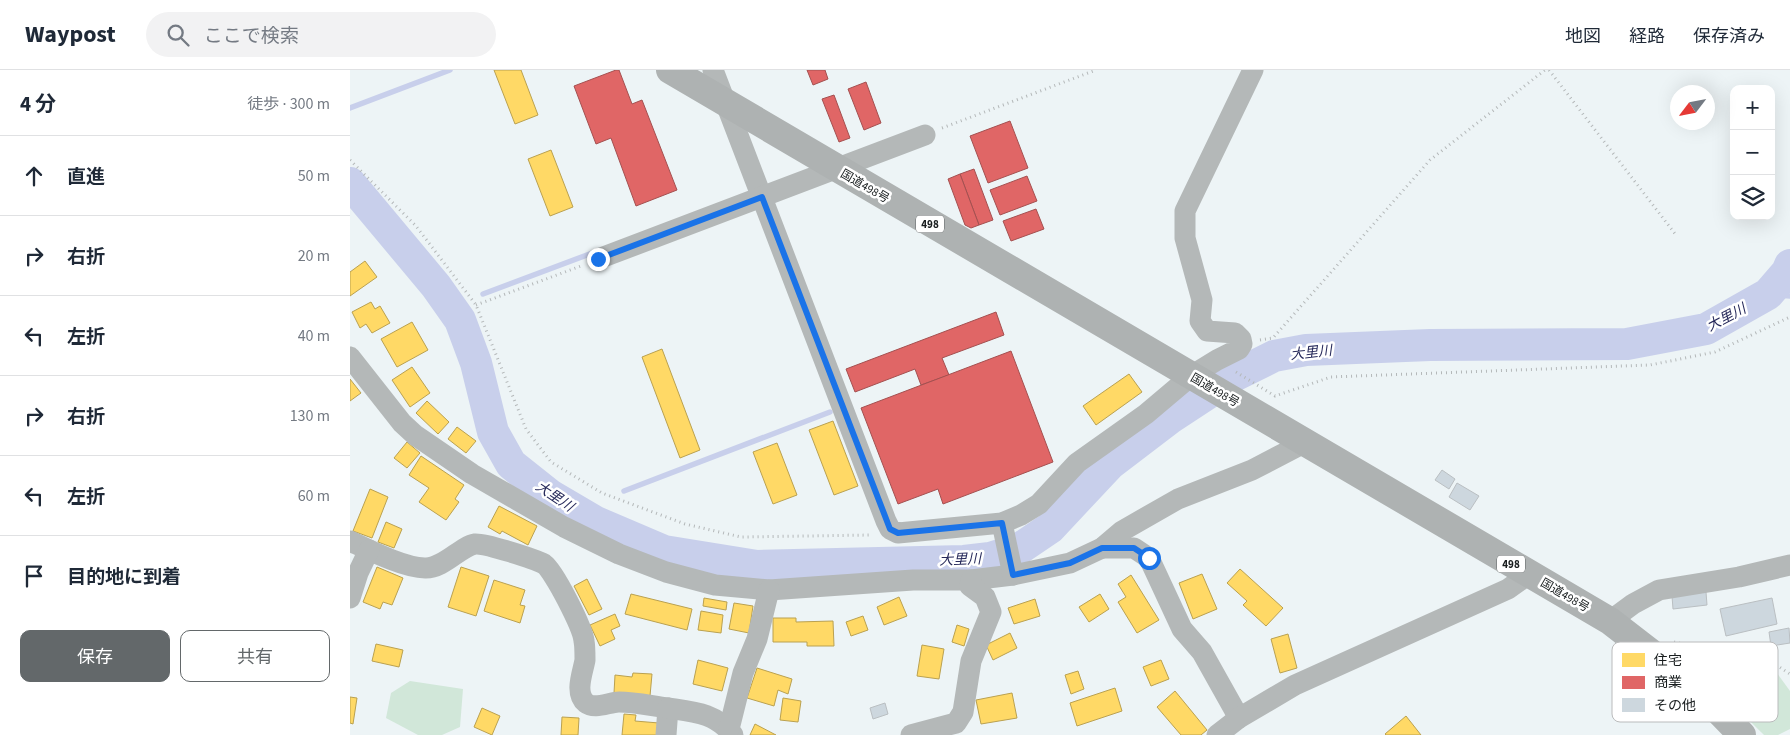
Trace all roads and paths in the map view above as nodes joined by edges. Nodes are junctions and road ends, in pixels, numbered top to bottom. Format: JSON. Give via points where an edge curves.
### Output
{"nodes":[{"id":1,"x":670,"y":70,"type":"edge"},
{"id":2,"x":713,"y":70,"type":"edge"},
{"id":3,"x":1096,"y":70,"type":"edge"},
{"id":4,"x":1253,"y":70,"type":"edge"},
{"id":5,"x":1545,"y":70,"type":"edge"},
{"id":6,"x":1550,"y":70,"type":"edge"},
{"id":7,"x":726,"y":103,"type":"junction"},
{"id":8,"x":925,"y":135,"type":"joint"},
{"id":9,"x":350,"y":160,"type":"edge"},
{"id":10,"x":836,"y":169,"type":"junction"},
{"id":11,"x":762,"y":197,"type":"junction"},
{"id":12,"x":1676,"y":235,"type":"dead end"},
{"id":13,"x":598,"y":259,"type":"joint"},
{"id":14,"x":476,"y":305,"type":"junction"},
{"id":15,"x":1790,"y":317,"type":"edge"},
{"id":16,"x":1242,"y":344,"type":"junction"},
{"id":17,"x":350,"y":357,"type":"edge"},
{"id":18,"x":1217,"y":360,"type":"junction"},
{"id":19,"x":1190,"y":376,"type":"junction"},
{"id":20,"x":1268,"y":407,"type":"junction"},
{"id":21,"x":1304,"y":443,"type":"junction"},
{"id":22,"x":1002,"y":523,"type":"junction"},
{"id":23,"x":890,"y":529,"type":"junction"},
{"id":24,"x":350,"y":541,"type":"edge"},
{"id":25,"x":1102,"y":548,"type":"junction"},
{"id":26,"x":369,"y":550,"type":"junction"},
{"id":27,"x":1790,"y":565,"type":"edge"},
{"id":28,"x":1529,"y":574,"type":"junction"},
{"id":29,"x":1013,"y":575,"type":"junction"},
{"id":30,"x":971,"y":580,"type":"junction"},
{"id":31,"x":769,"y":590,"type":"junction"},
{"id":32,"x":350,"y":598,"type":"edge"},
{"id":33,"x":1610,"y":621,"type":"junction"},
{"id":34,"x":1666,"y":641,"type":"dead end"},
{"id":35,"x":1638,"y":642,"type":"edge"},
{"id":36,"x":1671,"y":642,"type":"edge"},
{"id":37,"x":1778,"y":666,"type":"edge"},
{"id":38,"x":1790,"y":674,"type":"edge"},
{"id":39,"x":668,"y":708,"type":"junction"},
{"id":40,"x":1239,"y":718,"type":"junction"},
{"id":41,"x":1730,"y":722,"type":"edge"},
{"id":42,"x":731,"y":732,"type":"edge"},
{"id":43,"x":666,"y":735,"type":"edge"},
{"id":44,"x":911,"y":735,"type":"edge"},
{"id":45,"x":1217,"y":735,"type":"edge"},
{"id":46,"x":1742,"y":735,"type":"edge"}],
"edges":[{"from":1,"to":7,"type":"highway","name":"国道498号","number":"498"},
{"from":2,"to":7,"type":"street"},
{"from":3,"to":8,"type":"path"},
{"from":4,"to":16,"type":"street","via":[[1185,212],[1185,238],[1202,300],[1200,321],[1208,331],[1235,333]]},
{"from":5,"to":16,"type":"path","via":[[1430,160],[1273,338]]},
{"from":6,"to":12,"type":"path"},
{"from":7,"to":10,"type":"highway","name":"国道498号","number":"498"},
{"from":7,"to":11,"type":"street"},
{"from":8,"to":10,"type":"street"},
{"from":9,"to":14,"type":"path","via":[[416,226]]},
{"from":10,"to":11,"type":"street"},
{"from":10,"to":19,"type":"highway","name":"国道498号","number":"498"},
{"from":11,"to":13,"type":"street"},
{"from":11,"to":23,"type":"street"},
{"from":13,"to":14,"type":"path"},
{"from":14,"to":23,"type":"path","via":[[526,429],[551,462],[602,493],[685,524],[741,537],[877,534]]},
{"from":15,"to":20,"type":"path","via":[[1715,352],[1650,365],[1331,378]]},
{"from":16,"to":18,"type":"street","via":[[1239,349]]},
{"from":17,"to":31,"type":"street","via":[[415,435],[472,474],[564,526],[619,554],[666,572],[715,585]]},
{"from":18,"to":19,"type":"street"},
{"from":18,"to":20,"type":"path"},
{"from":19,"to":20,"type":"highway","name":"国道498号","number":"498"},
{"from":19,"to":22,"type":"street","via":[[1146,414],[1077,463],[1039,504]]},
{"from":20,"to":21,"type":"highway","name":"国道498号","number":"498"},
{"from":21,"to":25,"type":"street","via":[[1252,470],[1178,499],[1122,531]]},
{"from":21,"to":28,"type":"highway","name":"国道498号","number":"498"},
{"from":22,"to":23,"type":"street","via":[[898,533]]},
{"from":22,"to":29,"type":"street"},
{"from":24,"to":26,"type":"street"},
{"from":25,"to":29,"type":"street","via":[[1070,563]]},
{"from":25,"to":40,"type":"street","via":[[1134,548],[1149,558],[1182,629],[1202,652]]},
{"from":26,"to":32,"type":"street"},
{"from":26,"to":39,"type":"street","via":[[426,569],[474,544],[492,545],[545,564],[569,603],[584,639],[585,658],[580,685],[581,696],[586,703],[594,706],[619,702]]},
{"from":27,"to":33,"type":"street","via":[[1659,590]]},
{"from":28,"to":33,"type":"highway","name":"国道498号","number":"498"},
{"from":28,"to":40,"type":"street","via":[[1508,588],[1295,685]]},
{"from":29,"to":30,"type":"street"},
{"from":30,"to":31,"type":"street","via":[[913,580]]},
{"from":30,"to":44,"type":"street","via":[[970,586],[985,597],[991,612],[971,661],[963,712],[956,723]]},
{"from":31,"to":42,"type":"street","via":[[757,639],[743,673]]},
{"from":33,"to":35,"type":"highway","name":"国道498号","number":"498"},
{"from":34,"to":36,"type":"path"},
{"from":37,"to":38,"type":"path"},
{"from":39,"to":42,"type":"street","via":[[706,714]]},
{"from":39,"to":43,"type":"street"},
{"from":40,"to":45,"type":"street"},
{"from":41,"to":46,"type":"highway","name":"国道498号","number":"498"}]}
